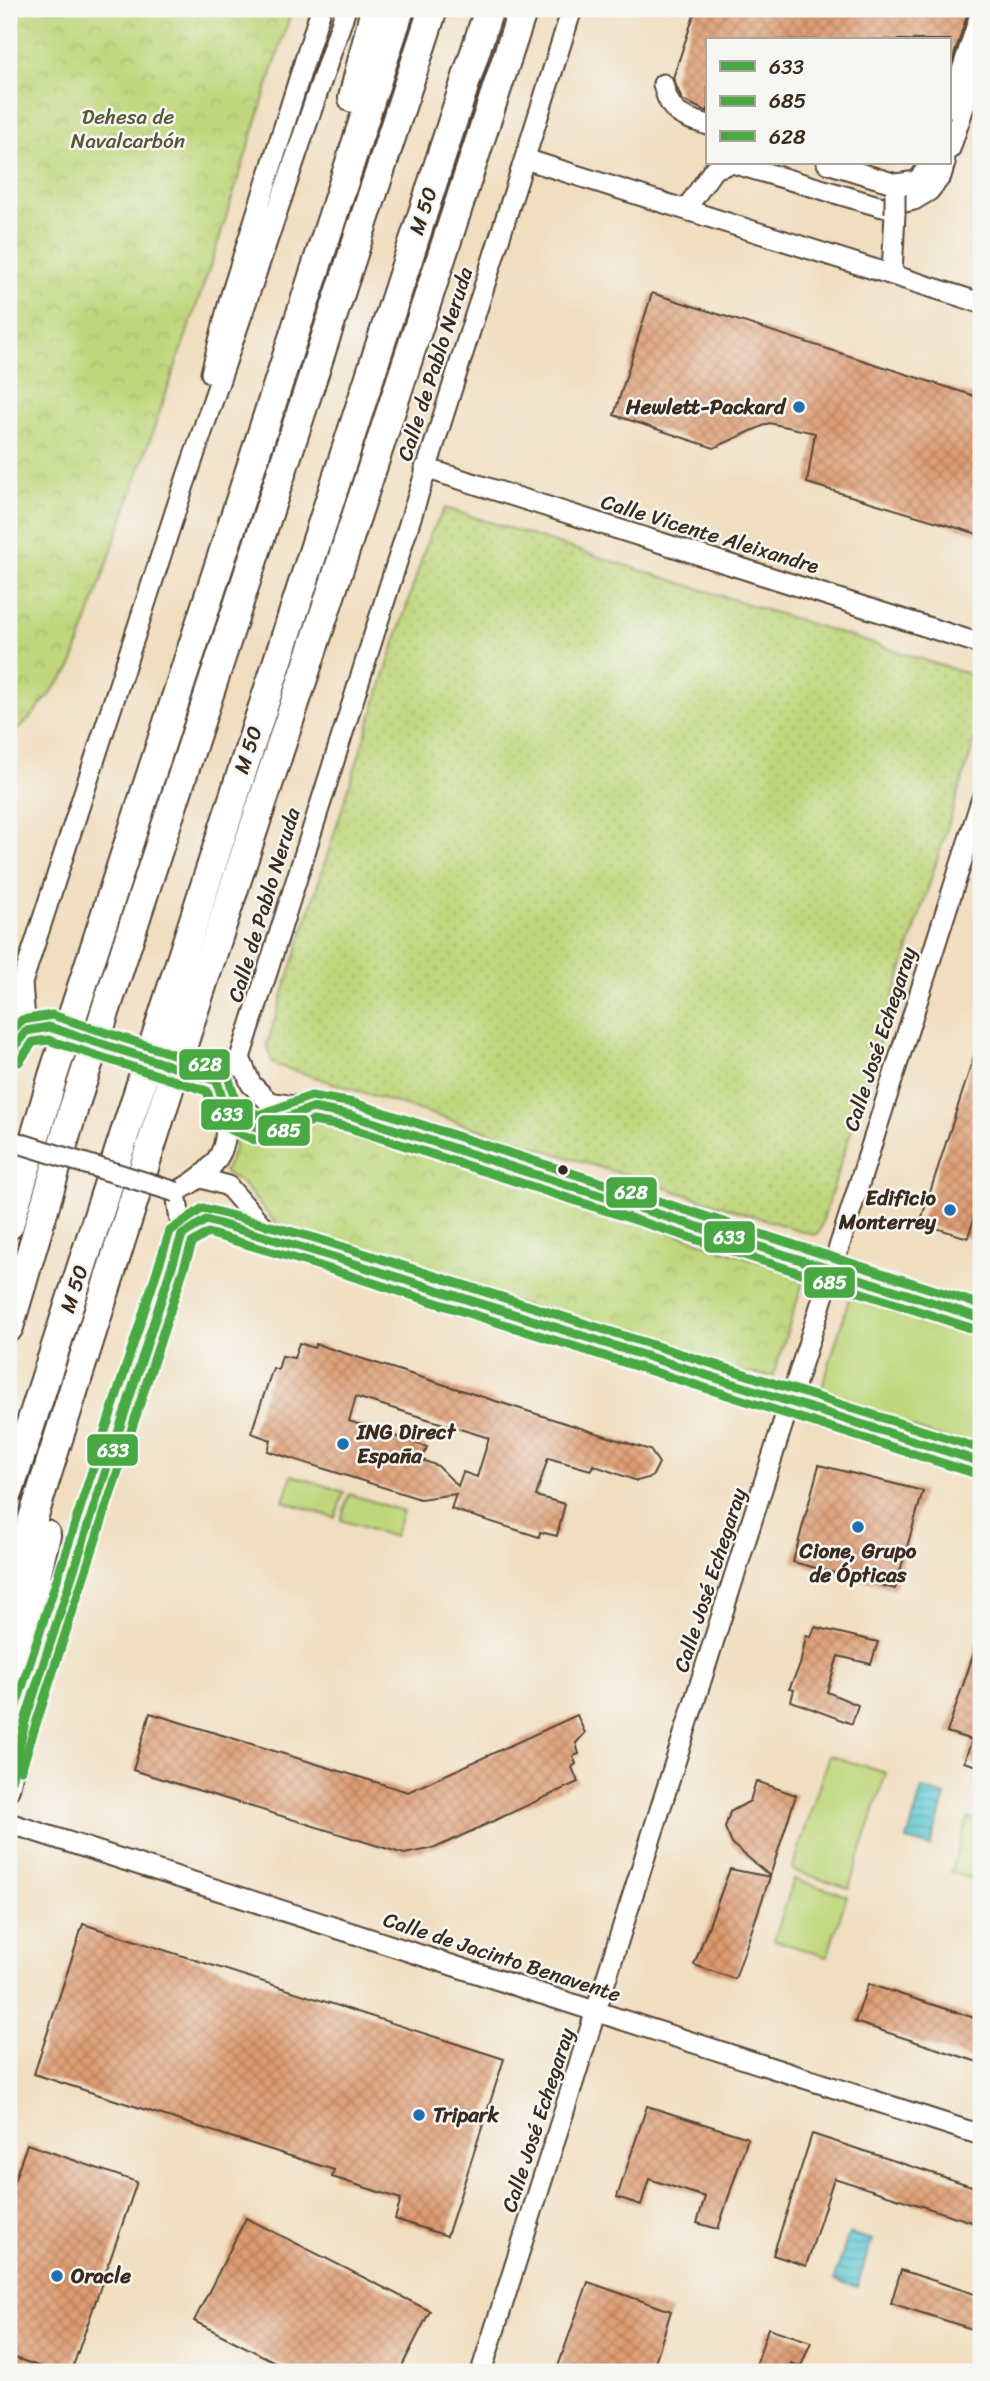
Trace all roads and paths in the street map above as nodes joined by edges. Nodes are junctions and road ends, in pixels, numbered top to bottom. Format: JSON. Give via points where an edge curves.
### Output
{"nodes":[{"id":1,"x":321,"y":9,"type":"edge"},
{"id":2,"x":346,"y":9,"type":"edge"},
{"id":3,"x":375,"y":9,"type":"edge"},
{"id":4,"x":400,"y":9,"type":"edge"},
{"id":5,"x":433,"y":9,"type":"edge"},
{"id":6,"x":489,"y":9,"type":"edge"},
{"id":7,"x":523,"y":9,"type":"edge"},
{"id":8,"x":572,"y":9,"type":"edge"},
{"id":9,"x":981,"y":12,"type":"edge"},
{"id":10,"x":981,"y":56,"type":"edge"},
{"id":11,"x":663,"y":84,"type":"dead end"},
{"id":12,"x":951,"y":104,"type":"edge"},
{"id":13,"x":706,"y":124,"type":"edge"},
{"id":14,"x":951,"y":146,"type":"edge"},
{"id":15,"x":525,"y":159,"type":"junction"},
{"id":16,"x":729,"y":164,"type":"edge"},
{"id":17,"x":735,"y":164,"type":"edge"},
{"id":18,"x":829,"y":164,"type":"edge"},
{"id":19,"x":930,"y":164,"type":"edge"},
{"id":20,"x":945,"y":164,"type":"edge"},
{"id":21,"x":895,"y":197,"type":"junction"},
{"id":22,"x":686,"y":209,"type":"junction"},
{"id":23,"x":892,"y":274,"type":"junction"},
{"id":24,"x":981,"y":303,"type":"edge"},
{"id":25,"x":255,"y":449,"type":"junction"},
{"id":26,"x":425,"y":468,"type":"junction"},
{"id":27,"x":178,"y":503,"type":"junction"},
{"id":28,"x":981,"y":644,"type":"edge"},
{"id":29,"x":981,"y":801,"type":"edge"},
{"id":30,"x":26,"y":1031,"type":"junction"},
{"id":31,"x":9,"y":1055,"type":"edge"},
{"id":32,"x":240,"y":1058,"type":"junction"},
{"id":33,"x":217,"y":1081,"type":"junction"},
{"id":34,"x":312,"y":1108,"type":"junction"},
{"id":35,"x":227,"y":1115,"type":"junction"},
{"id":36,"x":9,"y":1140,"type":"edge"},
{"id":37,"x":26,"y":1164,"type":"junction"},
{"id":38,"x":202,"y":1178,"type":"junction"},
{"id":39,"x":176,"y":1192,"type":"junction"},
{"id":40,"x":9,"y":1212,"type":"edge"},
{"id":41,"x":9,"y":1225,"type":"edge"},
{"id":42,"x":182,"y":1235,"type":"junction"},
{"id":43,"x":311,"y":1250,"type":"junction"},
{"id":44,"x":832,"y":1272,"type":"junction"},
{"id":45,"x":107,"y":1284,"type":"junction"},
{"id":46,"x":981,"y":1318,"type":"edge"},
{"id":47,"x":9,"y":1327,"type":"edge"},
{"id":48,"x":791,"y":1402,"type":"junction"},
{"id":49,"x":981,"y":1462,"type":"edge"},
{"id":50,"x":9,"y":1491,"type":"edge"},
{"id":51,"x":9,"y":1594,"type":"edge"},
{"id":52,"x":9,"y":1685,"type":"edge"},
{"id":53,"x":26,"y":1718,"type":"junction"},
{"id":54,"x":9,"y":1766,"type":"edge"},
{"id":55,"x":9,"y":1790,"type":"edge"},
{"id":56,"x":9,"y":1823,"type":"edge"},
{"id":57,"x":597,"y":2012,"type":"junction"},
{"id":58,"x":981,"y":2134,"type":"edge"},
{"id":59,"x":481,"y":2372,"type":"edge"}],
"edges":[{"from":1,"to":27,"type":"street","via":[[229,301]]},
{"from":2,"to":27,"type":"street"},
{"from":3,"to":25,"type":"highway","via":[[349,114],[316,212]]},
{"from":4,"to":25,"type":"highway"},
{"from":5,"to":47,"type":"highway","via":[[74,1107]]},
{"from":6,"to":50,"type":"highway","name":"M 50"},
{"from":7,"to":45,"type":"highway"},
{"from":8,"to":15,"type":"street","name":"Calle de Pablo Neruda"},
{"from":9,"to":12,"type":"street"},
{"from":10,"to":14,"type":"street"},
{"from":11,"to":13,"type":"street","via":[[667,102],[680,117]]},
{"from":15,"to":22,"type":"street"},
{"from":15,"to":26,"type":"street","name":"Calle de Pablo Neruda"},
{"from":16,"to":22,"type":"street","via":[[714,169]]},
{"from":17,"to":20,"type":"street","via":[[882,207],[914,200],[929,191]]},
{"from":18,"to":21,"type":"street"},
{"from":19,"to":21,"type":"street"},
{"from":21,"to":23,"type":"street"},
{"from":22,"to":23,"type":"street"},
{"from":23,"to":24,"type":"street"},
{"from":25,"to":37,"type":"highway"},
{"from":26,"to":28,"type":"street","name":"Calle Vicente Aleixandre"},
{"from":26,"to":32,"type":"street","name":"Calle de Pablo Neruda"},
{"from":27,"to":30,"type":"street","via":[[22,983]]},
{"from":29,"to":44,"type":"street","name":"Calle José Echegaray"},
{"from":30,"to":31,"type":"street"},
{"from":30,"to":33,"type":"street","bridge":true,"via":[[49,1027]]},
{"from":32,"to":33,"type":"street","name":"Calle de Pablo Neruda"},
{"from":32,"to":34,"type":"street","via":[[251,1084],[270,1102]]},
{"from":33,"to":35,"type":"street"},
{"from":34,"to":35,"type":"street","via":[[259,1128]]},
{"from":34,"to":44,"type":"street","via":[[350,1115]]},
{"from":35,"to":38,"type":"street","via":[[223,1149]]},
{"from":36,"to":39,"type":"street","bridge":true},
{"from":37,"to":40,"type":"highway"},
{"from":37,"to":41,"type":"highway"},
{"from":38,"to":39,"type":"street"},
{"from":38,"to":43,"type":"street","via":[[228,1186],[265,1229]]},
{"from":39,"to":42,"type":"street"},
{"from":42,"to":43,"type":"street","via":[[206,1220]]},
{"from":42,"to":53,"type":"street"},
{"from":43,"to":48,"type":"street"},
{"from":44,"to":46,"type":"street"},
{"from":44,"to":48,"type":"street","name":"Calle José Echegaray"},
{"from":45,"to":51,"type":"highway"},
{"from":45,"to":52,"type":"highway"},
{"from":48,"to":49,"type":"street"},
{"from":48,"to":57,"type":"street","name":"Calle José Echegaray"},
{"from":53,"to":54,"type":"street"},
{"from":53,"to":55,"type":"street"},
{"from":56,"to":57,"type":"street","name":"Calle de Jacinto Benavente"},
{"from":57,"to":58,"type":"street","name":"Calle de Jacinto Benavente"},
{"from":57,"to":59,"type":"street","name":"Calle José Echegaray"}]}
